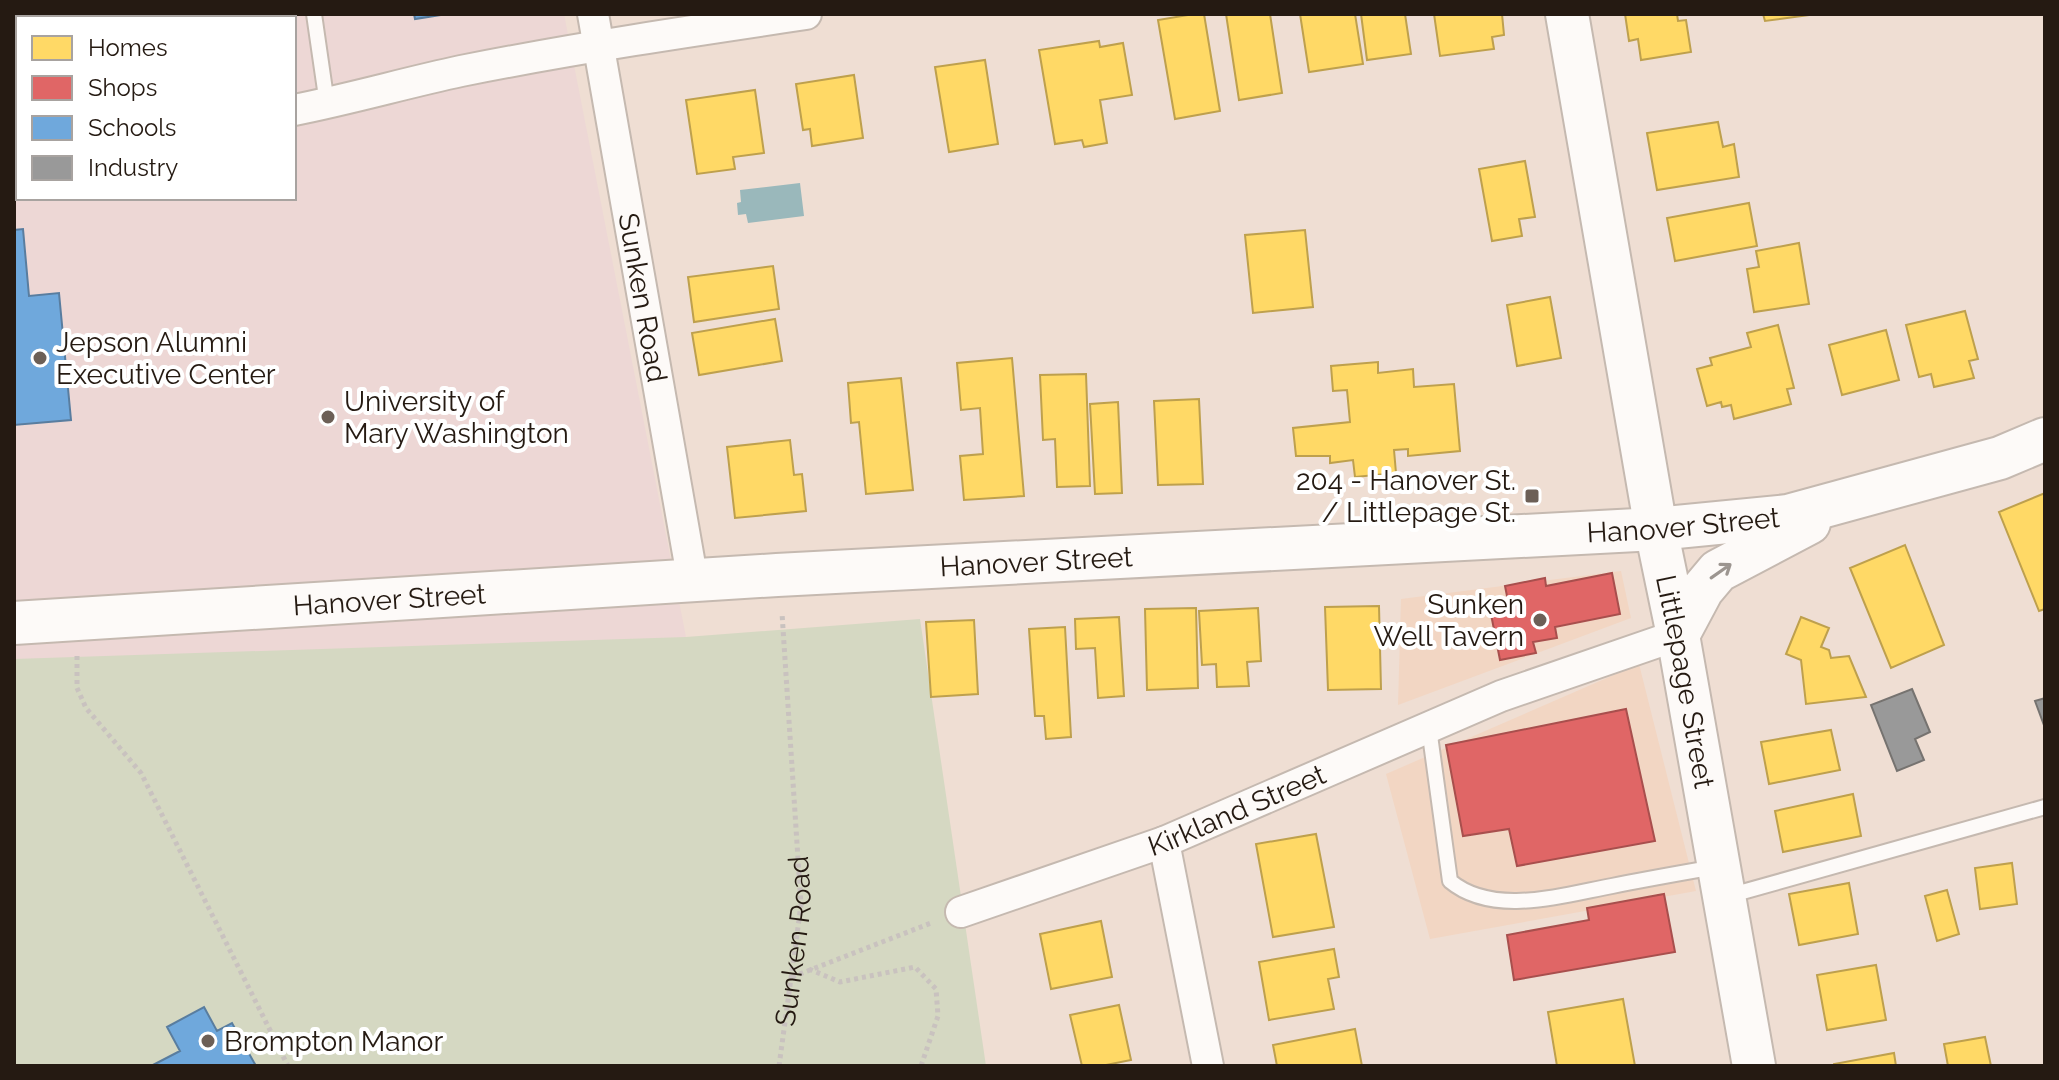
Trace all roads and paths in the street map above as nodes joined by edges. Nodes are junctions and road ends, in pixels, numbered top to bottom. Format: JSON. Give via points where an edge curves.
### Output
{"nodes":[{"id":1,"x":314,"y":14,"type":"edge"},
{"id":2,"x":593,"y":14,"type":"edge"},
{"id":3,"x":806,"y":14,"type":"edge"},
{"id":4,"x":1567,"y":14,"type":"edge"},
{"id":5,"x":598,"y":45,"type":"junction"},
{"id":6,"x":327,"y":104,"type":"junction"},
{"id":7,"x":296,"y":110,"type":"edge"},
{"id":8,"x":2045,"y":439,"type":"edge"},
{"id":9,"x":1857,"y":497,"type":"junction"},
{"id":10,"x":1656,"y":529,"type":"junction"},
{"id":11,"x":777,"y":575,"type":"junction"},
{"id":12,"x":693,"y":582,"type":"junction"},
{"id":13,"x":76,"y":619,"type":"junction"},
{"id":14,"x":14,"y":623,"type":"edge"},
{"id":15,"x":1678,"y":635,"type":"junction"},
{"id":16,"x":1429,"y":728,"type":"junction"},
{"id":17,"x":2045,"y":807,"type":"edge"},
{"id":18,"x":1164,"y":842,"type":"junction"},
{"id":19,"x":1722,"y":882,"type":"junction"},
{"id":20,"x":961,"y":912,"type":"joint"},
{"id":21,"x":809,"y":969,"type":"junction"},
{"id":22,"x":791,"y":978,"type":"junction"},
{"id":23,"x":288,"y":1066,"type":"edge"},
{"id":24,"x":779,"y":1066,"type":"edge"},
{"id":25,"x":921,"y":1066,"type":"edge"},
{"id":26,"x":1208,"y":1066,"type":"edge"},
{"id":27,"x":1754,"y":1066,"type":"edge"}],
"edges":[{"from":1,"to":6,"type":"lane"},
{"from":2,"to":5,"type":"street","name":"Sunken Road"},
{"from":3,"to":5,"type":"street"},
{"from":4,"to":10,"type":"street","name":"Littlepage Street"},
{"from":5,"to":6,"type":"street"},
{"from":5,"to":12,"type":"street","name":"Sunken Road"},
{"from":6,"to":7,"type":"street"},
{"from":8,"to":9,"type":"street","name":"Hanover Street","via":[[2000,458]]},
{"from":9,"to":10,"type":"street","name":"Hanover Street","via":[[1788,516]]},
{"from":15,"to":9,"type":"street","one_way":true,"via":[[1718,571]]},
{"from":10,"to":11,"type":"street","name":"Hanover Street"},
{"from":10,"to":15,"type":"street","name":"Littlepage Street"},
{"from":11,"to":12,"type":"street","name":"Hanover Street"},
{"from":11,"to":22,"type":"path","name":"Sunken Road","via":[[801,905]]},
{"from":12,"to":13,"type":"street","name":"Hanover Street"},
{"from":13,"to":14,"type":"street","name":"Hanover Street"},
{"from":13,"to":23,"type":"path","via":[[77,688],[86,708],[141,773]]},
{"from":15,"to":16,"type":"street","name":"Kirkland Street","via":[[1501,696]]},
{"from":15,"to":19,"type":"street","name":"Littlepage Street"},
{"from":16,"to":18,"type":"street","name":"Kirkland Street"},
{"from":16,"to":19,"type":"lane","via":[[1450,881],[1459,888],[1480,897],[1534,900]]},
{"from":17,"to":19,"type":"lane"},
{"from":18,"to":20,"type":"street","name":"Kirkland Street"},
{"from":18,"to":26,"type":"street"},
{"from":19,"to":27,"type":"street","name":"Littlepage Street"},
{"from":20,"to":21,"type":"path"},
{"from":21,"to":22,"type":"path"},
{"from":21,"to":25,"type":"path","via":[[840,982],[915,967],[936,989],[938,1016]]},
{"from":22,"to":24,"type":"path","name":"Sunken Road"}]}
